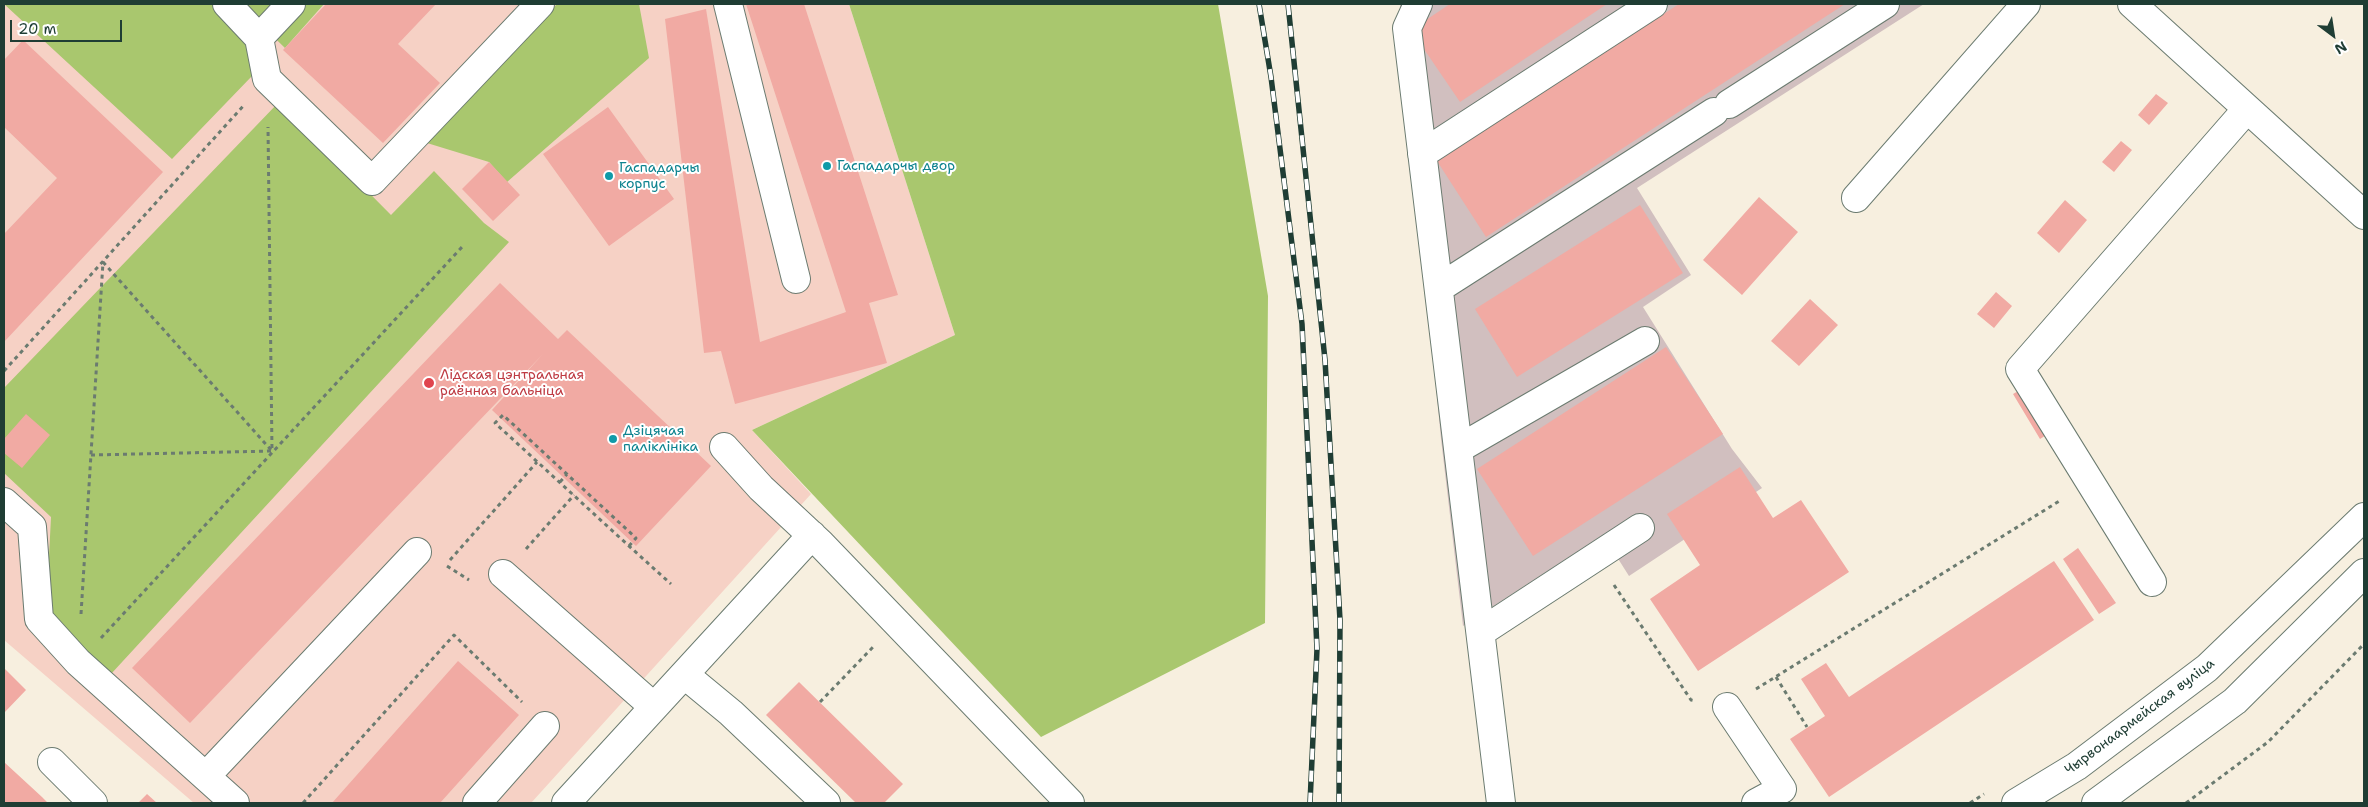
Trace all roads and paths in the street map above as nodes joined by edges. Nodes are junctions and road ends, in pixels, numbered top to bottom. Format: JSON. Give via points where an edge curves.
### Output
{"nodes":[{"id":1,"x":228,"y":4,"type":"edge"},
{"id":2,"x":291,"y":4,"type":"edge"},
{"id":3,"x":540,"y":4,"type":"edge"},
{"id":4,"x":728,"y":4,"type":"edge"},
{"id":5,"x":1418,"y":4,"type":"edge"},
{"id":6,"x":1653,"y":4,"type":"edge"},
{"id":7,"x":1886,"y":4,"type":"edge"},
{"id":8,"x":2026,"y":4,"type":"edge"},
{"id":9,"x":2132,"y":4,"type":"edge"},
{"id":10,"x":260,"y":38,"type":"junction"},
{"id":11,"x":267,"y":79,"type":"junction"},
{"id":12,"x":2247,"y":109,"type":"junction"},
{"id":13,"x":1422,"y":154,"type":"junction"},
{"id":14,"x":1856,"y":198,"type":"dead end"},
{"id":15,"x":2364,"y":216,"type":"edge"},
{"id":16,"x":462,"y":247,"type":"dead end"},
{"id":17,"x":102,"y":262,"type":"junction"},
{"id":18,"x":796,"y":279,"type":"dead end"},
{"id":19,"x":1439,"y":288,"type":"junction"},
{"id":20,"x":1645,"y":341,"type":"dead end"},
{"id":21,"x":4,"y":371,"type":"edge"},
{"id":22,"x":724,"y":447,"type":"dead end"},
{"id":23,"x":1458,"y":449,"type":"junction"},
{"id":24,"x":272,"y":451,"type":"junction"},
{"id":25,"x":90,"y":455,"type":"junction"},
{"id":26,"x":538,"y":462,"type":"junction"},
{"id":27,"x":567,"y":474,"type":"junction"},
{"id":28,"x":560,"y":482,"type":"junction"},
{"id":29,"x":2089,"y":483,"type":"junction"},
{"id":30,"x":4,"y":502,"type":"edge"},
{"id":31,"x":2364,"y":517,"type":"edge"},
{"id":32,"x":1640,"y":528,"type":"dead end"},
{"id":33,"x":812,"y":536,"type":"junction"},
{"id":34,"x":629,"y":546,"type":"junction"},
{"id":35,"x":417,"y":552,"type":"dead end"},
{"id":36,"x":1596,"y":557,"type":"junction"},
{"id":37,"x":445,"y":565,"type":"dead end"},
{"id":38,"x":2364,"y":573,"type":"edge"},
{"id":39,"x":504,"y":574,"type":"dead end"},
{"id":40,"x":2152,"y":582,"type":"dead end"},
{"id":41,"x":671,"y":584,"type":"dead end"},
{"id":42,"x":895,"y":624,"type":"junction"},
{"id":43,"x":1480,"y":632,"type":"junction"},
{"id":44,"x":2364,"y":644,"type":"edge"},
{"id":45,"x":78,"y":662,"type":"junction"},
{"id":46,"x":685,"y":674,"type":"junction"},
{"id":47,"x":1776,"y":677,"type":"junction"},
{"id":48,"x":820,"y":702,"type":"dead end"},
{"id":49,"x":654,"y":707,"type":"junction"},
{"id":50,"x":1727,"y":707,"type":"junction"},
{"id":51,"x":545,"y":726,"type":"joint"},
{"id":52,"x":1807,"y":727,"type":"dead end"},
{"id":53,"x":52,"y":762,"type":"dead end"},
{"id":54,"x":206,"y":776,"type":"junction"},
{"id":55,"x":93,"y":803,"type":"edge"},
{"id":56,"x":235,"y":803,"type":"edge"},
{"id":57,"x":303,"y":803,"type":"edge"},
{"id":58,"x":477,"y":803,"type":"edge"},
{"id":59,"x":566,"y":803,"type":"edge"},
{"id":60,"x":826,"y":803,"type":"edge"},
{"id":61,"x":1070,"y":803,"type":"edge"},
{"id":62,"x":1501,"y":803,"type":"edge"},
{"id":63,"x":1756,"y":803,"type":"edge"},
{"id":64,"x":2016,"y":803,"type":"edge"},
{"id":65,"x":2096,"y":803,"type":"edge"},
{"id":66,"x":2186,"y":803,"type":"edge"}],
"edges":[{"from":1,"to":10,"type":"main road"},
{"from":2,"to":10,"type":"main road"},
{"from":3,"to":11,"type":"main road","via":[[372,180]]},
{"from":4,"to":18,"type":"main road"},
{"from":5,"to":13,"type":"main road","via":[[1407,28]]},
{"from":6,"to":13,"type":"main road"},
{"from":7,"to":19,"type":"main road"},
{"from":8,"to":14,"type":"main road"},
{"from":9,"to":12,"type":"main road"},
{"from":10,"to":11,"type":"main road"},
{"from":11,"to":17,"type":"path"},
{"from":11,"to":24,"type":"path"},
{"from":12,"to":15,"type":"main road"},
{"from":12,"to":29,"type":"main road","via":[[2020,369]]},
{"from":13,"to":19,"type":"main road"},
{"from":16,"to":24,"type":"path"},
{"from":17,"to":21,"type":"path"},
{"from":17,"to":24,"type":"path"},
{"from":17,"to":25,"type":"path"},
{"from":19,"to":23,"type":"main road"},
{"from":20,"to":23,"type":"main road"},
{"from":22,"to":33,"type":"main road","via":[[761,488]]},
{"from":23,"to":43,"type":"main road"},
{"from":24,"to":25,"type":"path"},
{"from":24,"to":45,"type":"path"},
{"from":25,"to":45,"type":"path"},
{"from":26,"to":27,"type":"path","via":[[495,423],[503,415]]},
{"from":26,"to":28,"type":"path"},
{"from":26,"to":37,"type":"path"},
{"from":27,"to":28,"type":"path"},
{"from":27,"to":34,"type":"path","via":[[636,538]]},
{"from":28,"to":34,"type":"path"},
{"from":29,"to":40,"type":"main road"},
{"from":29,"to":47,"type":"path"},
{"from":30,"to":45,"type":"main road","via":[[32,527],[39,619]]},
{"from":31,"to":64,"type":"main road","name":"Чырвонаармейская вуліца","via":[[2207,668],[2077,766]]},
{"from":32,"to":36,"type":"main road"},
{"from":33,"to":42,"type":"main road"},
{"from":33,"to":46,"type":"main road"},
{"from":34,"to":41,"type":"path"},
{"from":35,"to":54,"type":"main road"},
{"from":36,"to":43,"type":"main road"},
{"from":36,"to":50,"type":"path","via":[[1691,700]]},
{"from":38,"to":65,"type":"main road","via":[[2235,701]]},
{"from":39,"to":49,"type":"main road"},
{"from":42,"to":48,"type":"path"},
{"from":42,"to":61,"type":"main road"},
{"from":43,"to":62,"type":"main road"},
{"from":44,"to":66,"type":"path","via":[[2268,742]]},
{"from":45,"to":54,"type":"main road"},
{"from":46,"to":49,"type":"main road"},
{"from":46,"to":60,"type":"main road"},
{"from":47,"to":50,"type":"path"},
{"from":47,"to":52,"type":"path"},
{"from":49,"to":59,"type":"main road"},
{"from":50,"to":63,"type":"main road","via":[[1782,789]]},
{"from":51,"to":57,"type":"path","via":[[454,635]]},
{"from":51,"to":58,"type":"main road"},
{"from":53,"to":55,"type":"main road"},
{"from":54,"to":56,"type":"main road"}]}
